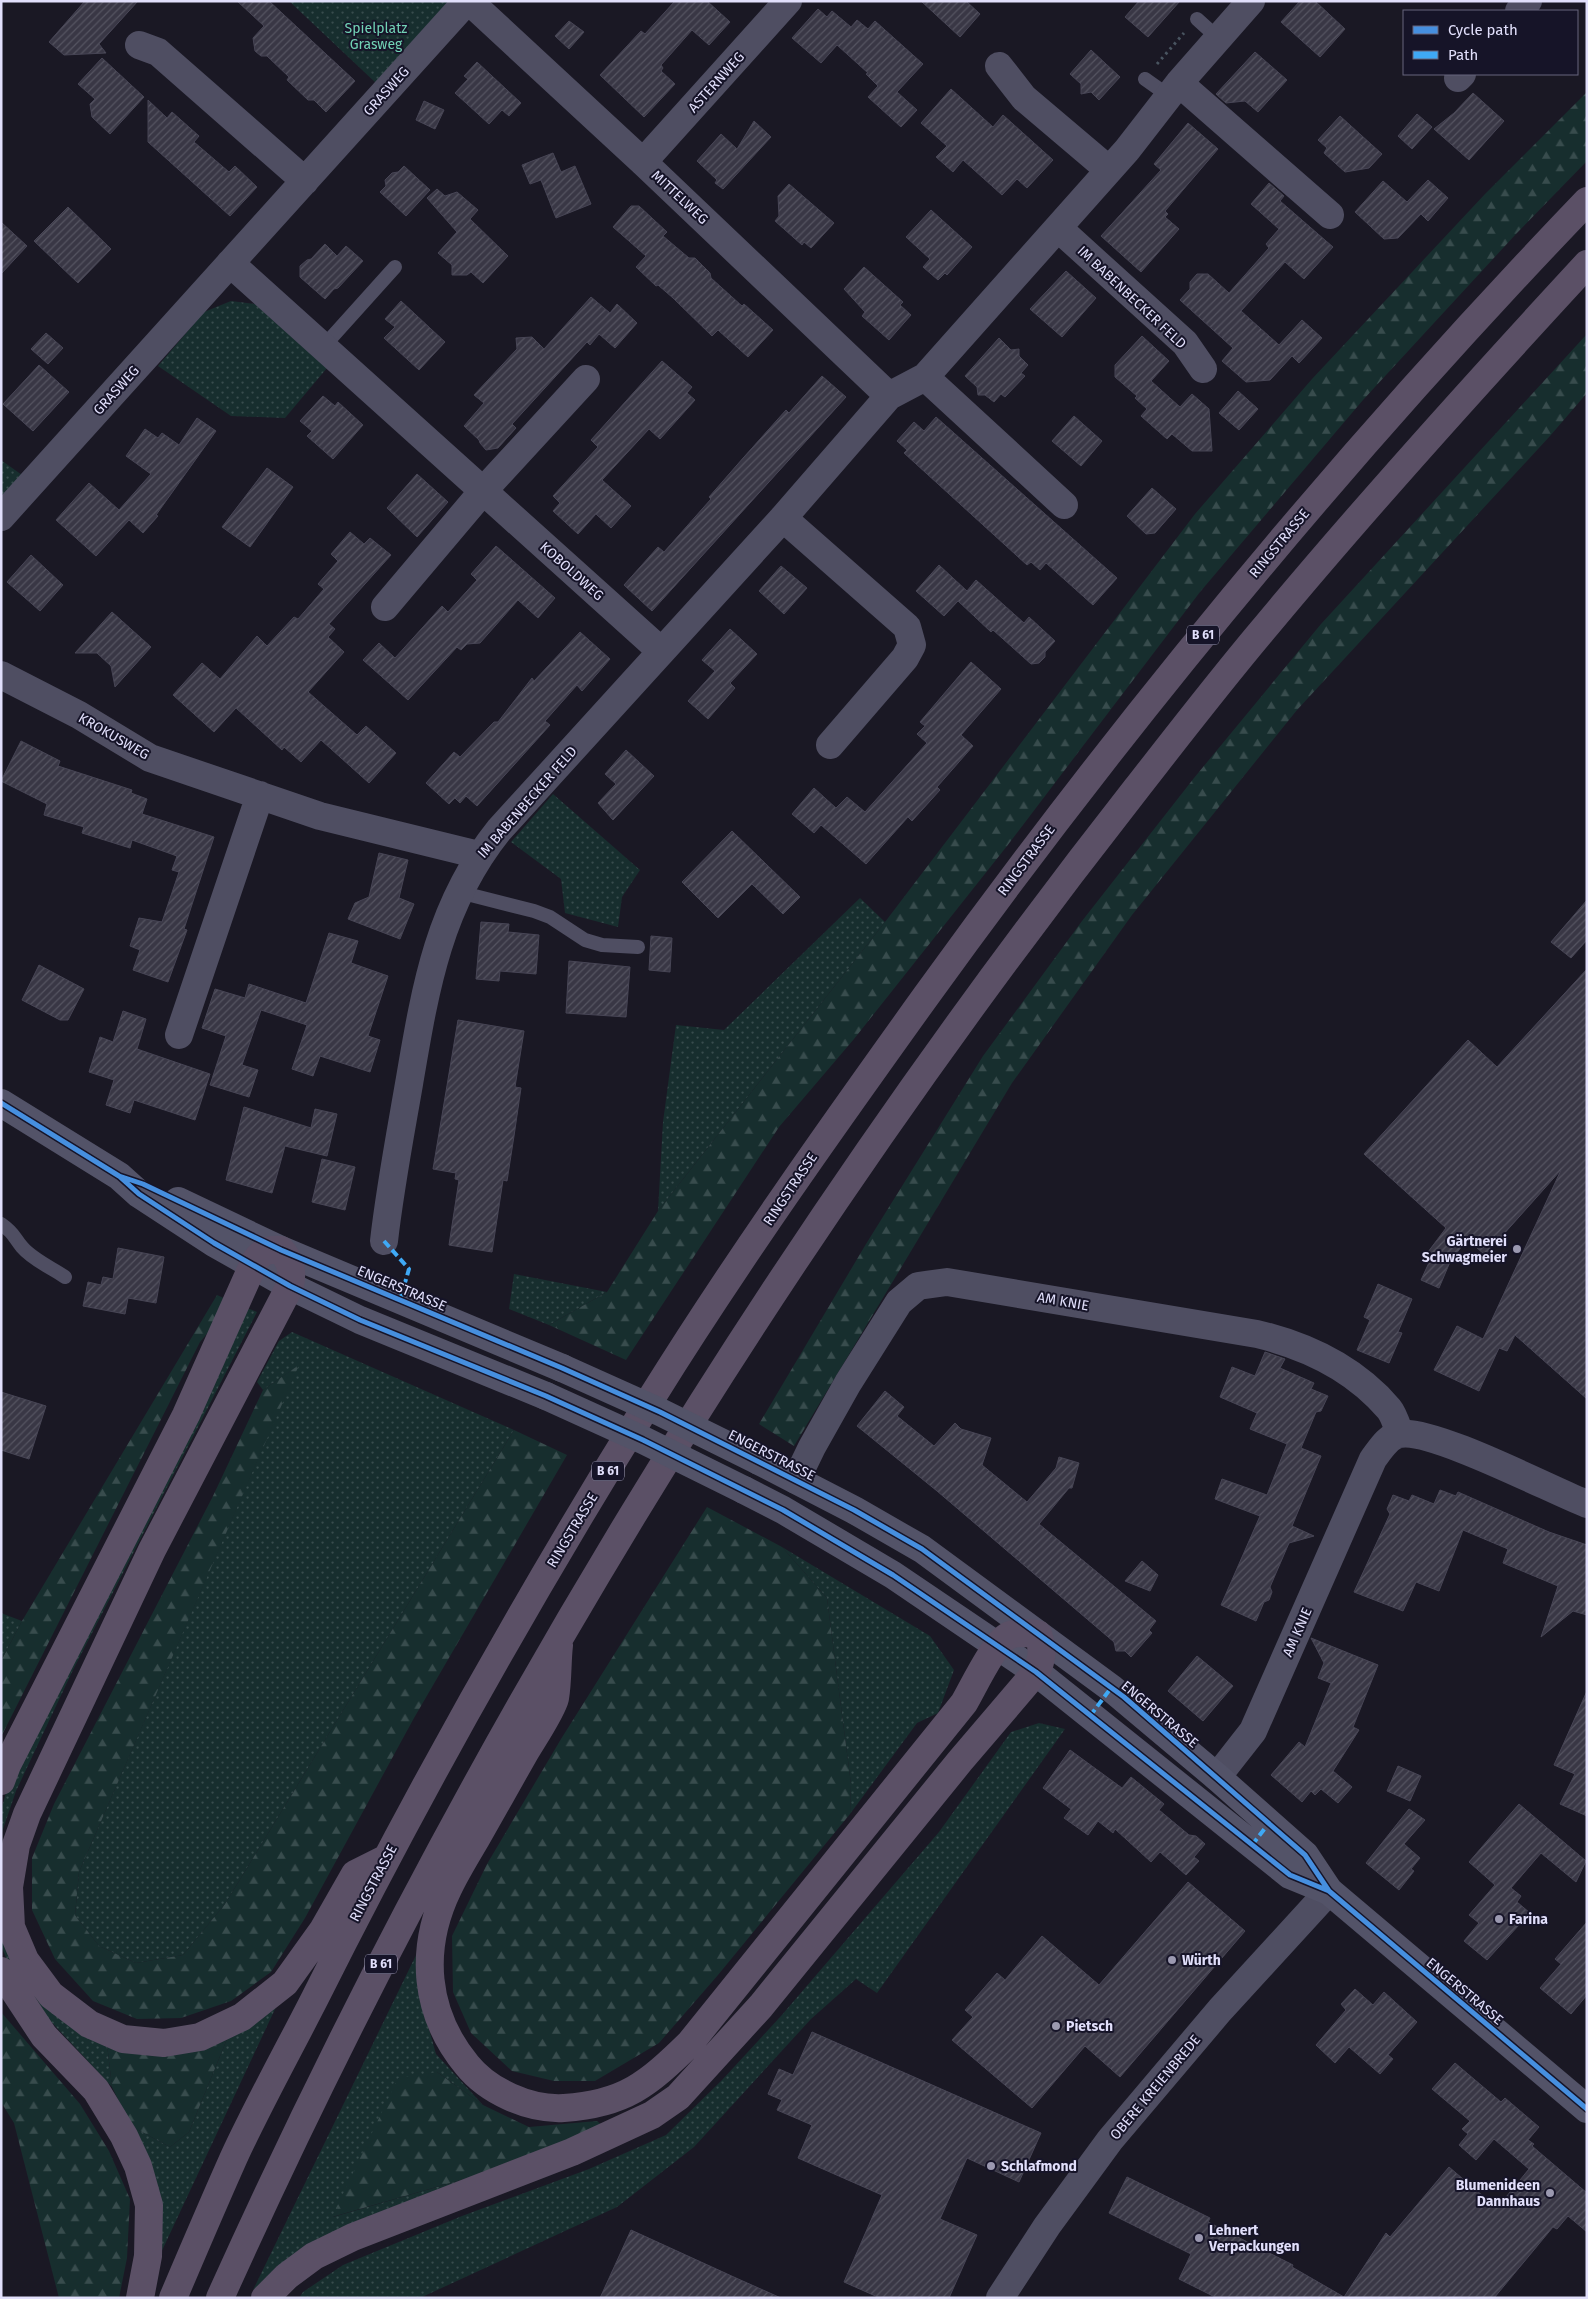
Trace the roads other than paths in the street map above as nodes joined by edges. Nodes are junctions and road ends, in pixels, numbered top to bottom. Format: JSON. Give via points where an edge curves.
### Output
{"nodes":[{"id":1,"x":468,"y":1,"type":"edge"},
{"id":2,"x":788,"y":1,"type":"edge"},
{"id":3,"x":1250,"y":1,"type":"edge"},
{"id":4,"x":1197,"y":18,"type":"dead end"},
{"id":5,"x":1218,"y":38,"type":"junction"},
{"id":6,"x":139,"y":45,"type":"dead end"},
{"id":7,"x":999,"y":66,"type":"dead end"},
{"id":8,"x":1145,"y":80,"type":"dead end"},
{"id":9,"x":1174,"y":90,"type":"junction"},
{"id":10,"x":643,"y":162,"type":"junction"},
{"id":11,"x":1109,"y":170,"type":"junction"},
{"id":12,"x":305,"y":181,"type":"junction"},
{"id":13,"x":1587,"y":201,"type":"edge"},
{"id":14,"x":1330,"y":215,"type":"dead end"},
{"id":15,"x":1058,"y":228,"type":"junction"},
{"id":16,"x":230,"y":263,"type":"junction"},
{"id":17,"x":1587,"y":264,"type":"edge"},
{"id":18,"x":395,"y":267,"type":"dead end"},
{"id":19,"x":323,"y":347,"type":"junction"},
{"id":20,"x":1203,"y":369,"type":"dead end"},
{"id":21,"x":925,"y":377,"type":"junction"},
{"id":22,"x":586,"y":379,"type":"dead end"},
{"id":23,"x":889,"y":396,"type":"junction"},
{"id":24,"x":483,"y":490,"type":"junction"},
{"id":25,"x":1064,"y":505,"type":"dead end"},
{"id":26,"x":1,"y":517,"type":"edge"},
{"id":27,"x":783,"y":518,"type":"junction"},
{"id":28,"x":384,"y":607,"type":"dead end"},
{"id":29,"x":661,"y":651,"type":"junction"},
{"id":30,"x":1,"y":675,"type":"edge"},
{"id":31,"x":830,"y":745,"type":"dead end"},
{"id":32,"x":260,"y":795,"type":"junction"},
{"id":33,"x":479,"y":855,"type":"junction"},
{"id":34,"x":460,"y":892,"type":"junction"},
{"id":35,"x":638,"y":947,"type":"dead end"},
{"id":36,"x":179,"y":1035,"type":"dead end"},
{"id":37,"x":1,"y":1103,"type":"edge"},
{"id":38,"x":119,"y":1176,"type":"junction"},
{"id":39,"x":1,"y":1224,"type":"edge"},
{"id":40,"x":384,"y":1241,"type":"dead end"},
{"id":41,"x":281,"y":1250,"type":"junction"},
{"id":42,"x":253,"y":1265,"type":"junction"},
{"id":43,"x":65,"y":1277,"type":"dead end"},
{"id":44,"x":290,"y":1286,"type":"junction"},
{"id":45,"x":1400,"y":1434,"type":"junction"},
{"id":46,"x":796,"y":1480,"type":"junction"},
{"id":47,"x":1587,"y":1504,"type":"edge"},
{"id":48,"x":1038,"y":1634,"type":"junction"},
{"id":49,"x":559,"y":1639,"type":"junction"},
{"id":50,"x":997,"y":1647,"type":"junction"},
{"id":51,"x":1036,"y":1672,"type":"junction"},
{"id":52,"x":1217,"y":1777,"type":"junction"},
{"id":53,"x":1,"y":1781,"type":"edge"},
{"id":54,"x":387,"y":1858,"type":"junction"},
{"id":55,"x":1329,"y":1891,"type":"junction"},
{"id":56,"x":1,"y":1971,"type":"edge"},
{"id":57,"x":1587,"y":2110,"type":"edge"},
{"id":58,"x":140,"y":2298,"type":"edge"},
{"id":59,"x":173,"y":2298,"type":"edge"},
{"id":60,"x":220,"y":2298,"type":"edge"},
{"id":61,"x":265,"y":2298,"type":"edge"},
{"id":62,"x":1000,"y":2298,"type":"edge"}],
"edges":[{"from":1,"to":10,"type":"street","name":"MITTELWEG"},
{"from":1,"to":12,"type":"street","name":"GRASWEG"},
{"from":2,"to":10,"type":"street","name":"ASTERNWEG"},
{"from":3,"to":5,"type":"street","name":"IM BABENBECKER FELD"},
{"from":4,"to":5,"type":"lane"},
{"from":5,"to":9,"type":"street","name":"IM BABENBECKER FELD"},
{"from":6,"to":12,"type":"street","via":[[158,52]]},
{"from":7,"to":11,"type":"street","via":[[1024,98]]},
{"from":8,"to":9,"type":"lane"},
{"from":9,"to":11,"type":"street","name":"IM BABENBECKER FELD"},
{"from":9,"to":14,"type":"street"},
{"from":10,"to":23,"type":"street","name":"MITTELWEG"},
{"from":11,"to":15,"type":"street","name":"IM BABENBECKER FELD"},
{"from":12,"to":16,"type":"street","name":"GRASWEG"},
{"from":13,"to":54,"type":"highway","name":"RINGSTRASSE","number":"B 61","via":[[1333,478],[1118,740],[1007,884],[853,1098],[654,1394],[447,1745]]},
{"from":15,"to":20,"type":"street","name":"IM BABENBECKER FELD","via":[[1185,343]]},
{"from":15,"to":21,"type":"street","name":"IM BABENBECKER FELD"},
{"from":16,"to":19,"type":"street"},
{"from":16,"to":26,"type":"street","name":"GRASWEG"},
{"from":17,"to":49,"type":"highway","number":"B 61","via":[[1483,376],[1264,627],[1072,871],[961,1021],[793,1263],[696,1412]]},
{"from":18,"to":19,"type":"lane"},
{"from":19,"to":24,"type":"street","name":"KOBOLDWEG"},
{"from":21,"to":23,"type":"street","name":"IM BABENBECKER FELD"},
{"from":21,"to":25,"type":"street"},
{"from":22,"to":24,"type":"street"},
{"from":23,"to":27,"type":"street","name":"IM BABENBECKER FELD"},
{"from":24,"to":28,"type":"street"},
{"from":24,"to":29,"type":"street","name":"KOBOLDWEG"},
{"from":27,"to":29,"type":"street","name":"IM BABENBECKER FELD"},
{"from":27,"to":31,"type":"street","via":[[907,627],[912,645],[905,658]]},
{"from":29,"to":33,"type":"street","name":"IM BABENBECKER FELD"},
{"from":30,"to":32,"type":"street","name":"KROKUSWEG","via":[[79,715],[150,758]]},
{"from":32,"to":33,"type":"street","name":"KROKUSWEG","via":[[320,816]]},
{"from":32,"to":36,"type":"street"},
{"from":33,"to":34,"type":"street","name":"IM BABENBECKER FELD"},
{"from":34,"to":35,"type":"lane","via":[[550,917],[585,940],[602,945]]},
{"from":34,"to":40,"type":"street","name":"IM BABENBECKER FELD","via":[[434,956],[424,997],[389,1195]]},
{"from":37,"to":38,"type":"main road","name":"ENGERSTRASSE"},
{"from":38,"to":41,"type":"main road","name":"ENGERSTRASSE","via":[[143,1184]]},
{"from":38,"to":42,"type":"main road","name":"ENGERSTRASSE","via":[[139,1194]]},
{"from":39,"to":43,"type":"lane","via":[[30,1254]]},
{"from":41,"to":42,"type":"highway","via":[[267,1249]]},
{"from":41,"to":44,"type":"highway","via":[[290,1260]]},
{"from":41,"to":46,"type":"main road","name":"ENGERSTRASSE","bridge":true,"via":[[562,1368],[660,1412]]},
{"from":42,"to":44,"type":"main road","name":"ENGERSTRASSE"},
{"from":42,"to":53,"type":"highway","via":[[186,1415]]},
{"from":44,"to":50,"type":"main road","name":"ENGERSTRASSE","bridge":true,"via":[[360,1320],[546,1396],[744,1490],[893,1576]]},
{"from":44,"to":54,"type":"highway","via":[[152,1550],[28,1814],[16,1846],[9,1887],[11,1927],[25,1960],[50,1995],[89,2024],[123,2039],[164,2042],[200,2037],[242,2017],[285,1983],[322,1930],[354,1874]]},
{"from":45,"to":46,"type":"street","name":"AM KNIE","via":[[1390,1410],[1350,1373],[1288,1342],[1257,1334],[947,1282],[918,1286],[899,1302],[844,1391]]},
{"from":45,"to":47,"type":"street","via":[[1423,1436],[1476,1455]]},
{"from":45,"to":52,"type":"street","name":"AM KNIE","via":[[1384,1443],[1373,1459],[1253,1731]]},
{"from":46,"to":48,"type":"main road","name":"ENGERSTRASSE","via":[[922,1549]]},
{"from":48,"to":50,"type":"highway","via":[[1008,1635]]},
{"from":48,"to":51,"type":"highway","via":[[1042,1660]]},
{"from":48,"to":52,"type":"main road","name":"ENGERSTRASSE","via":[[1124,1698]]},
{"from":49,"to":50,"type":"highway","via":[[555,1699],[448,1889],[434,1926],[428,1970],[435,2009],[451,2046],[473,2073],[500,2092],[530,2104],[559,2108],[589,2106],[626,2095],[658,2075],[690,2043],[964,1702]]},
{"from":49,"to":60,"type":"highway","number":"B 61","via":[[428,1873],[347,2029]]},
{"from":50,"to":51,"type":"main road","name":"ENGERSTRASSE"},
{"from":51,"to":55,"type":"main road","name":"ENGERSTRASSE","via":[[1290,1875]]},
{"from":51,"to":61,"type":"highway","via":[[960,1760],[761,2006],[678,2097],[652,2114],[572,2152],[322,2252],[287,2276]]},
{"from":52,"to":55,"type":"main road","name":"ENGERSTRASSE","via":[[1305,1855]]},
{"from":54,"to":59,"type":"highway","name":"RINGSTRASSE","number":"B 61","via":[[236,2154]]},
{"from":55,"to":57,"type":"main road","name":"ENGERSTRASSE"},
{"from":55,"to":62,"type":"street","name":"OBERE KREIENBREDE","via":[[1220,2010],[1110,2140],[1047,2226]]},
{"from":56,"to":58,"type":"highway","via":[[44,2036],[96,2090],[138,2166],[149,2205],[148,2256]]}]}
